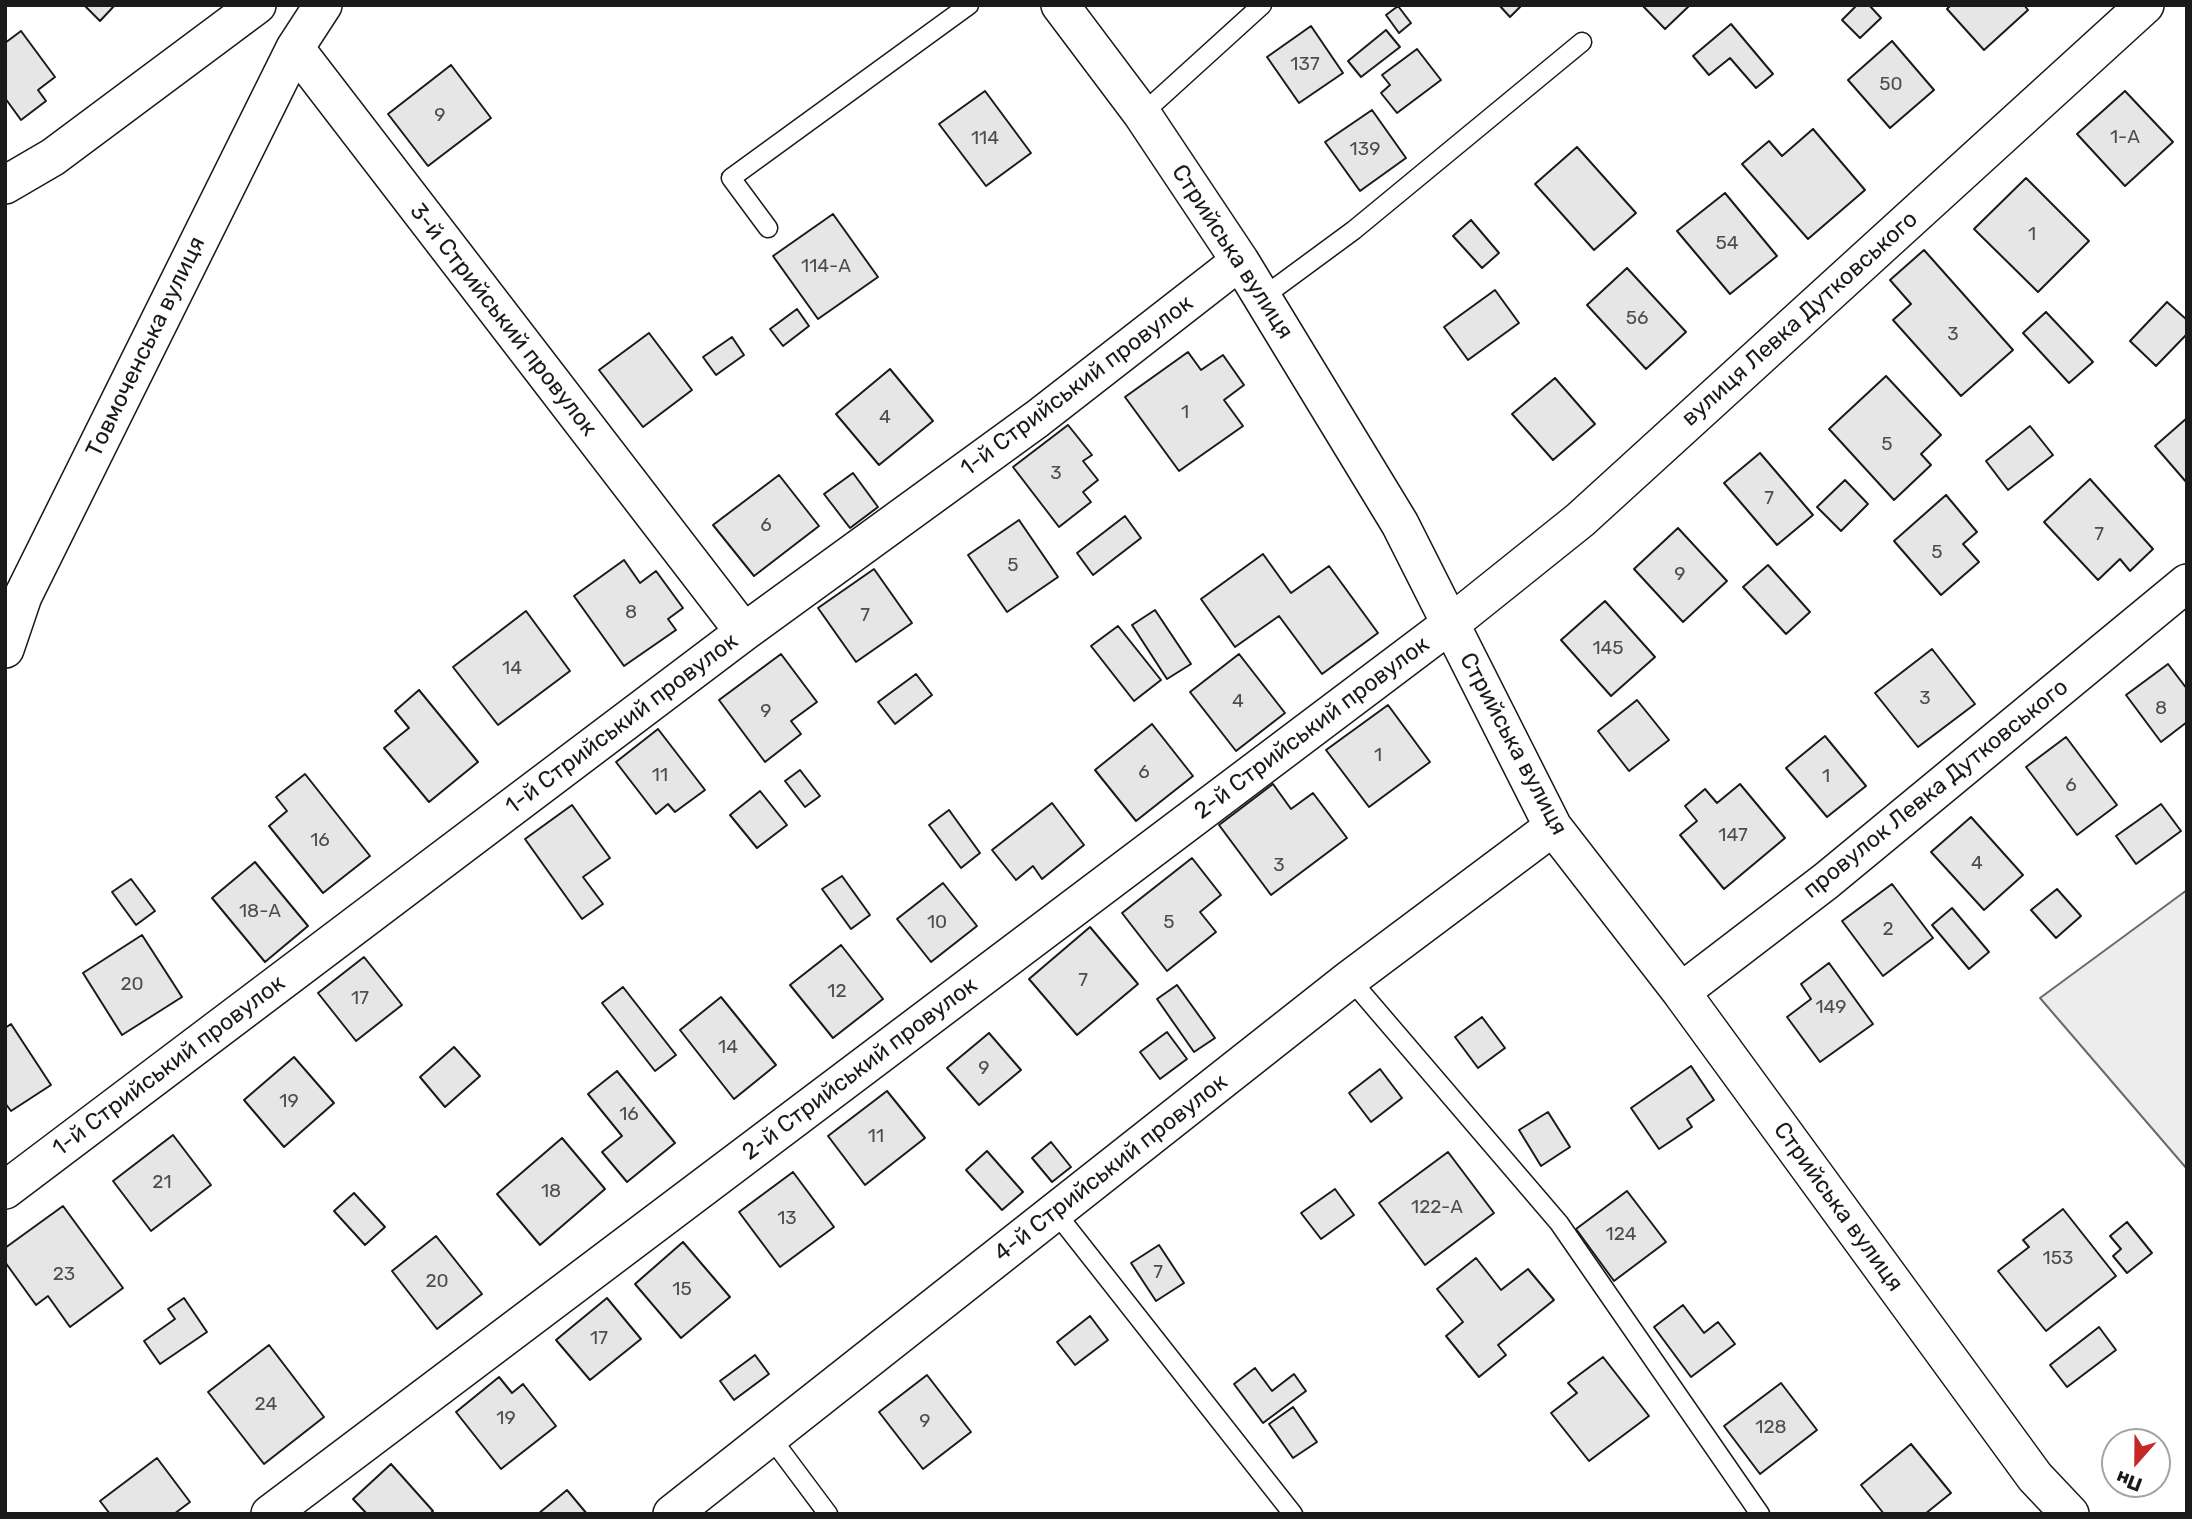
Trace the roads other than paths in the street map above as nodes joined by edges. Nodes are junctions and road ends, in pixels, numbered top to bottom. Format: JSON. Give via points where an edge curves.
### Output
{"nodes":[{"id":1,"x":257,"y":5,"type":"edge"},
{"id":2,"x":323,"y":5,"type":"edge"},
{"id":3,"x":969,"y":5,"type":"edge"},
{"id":4,"x":1060,"y":5,"type":"edge"},
{"id":5,"x":1262,"y":5,"type":"edge"},
{"id":6,"x":2146,"y":5,"type":"edge"},
{"id":7,"x":1582,"y":42,"type":"dead end"},
{"id":8,"x":295,"y":48,"type":"junction"},
{"id":9,"x":1143,"y":114,"type":"junction"},
{"id":10,"x":5,"y":185,"type":"edge"},
{"id":11,"x":768,"y":229,"type":"dead end"},
{"id":12,"x":1240,"y":261,"type":"junction"},
{"id":13,"x":1263,"y":297,"type":"junction"},
{"id":14,"x":2187,"y":583,"type":"edge"},
{"id":15,"x":1449,"y":625,"type":"junction"},
{"id":16,"x":744,"y":632,"type":"junction"},
{"id":17,"x":5,"y":649,"type":"edge"},
{"id":18,"x":1553,"y":827,"type":"junction"},
{"id":19,"x":1350,"y":979,"type":"junction"},
{"id":20,"x":1681,"y":992,"type":"junction"},
{"id":21,"x":5,"y":1190,"type":"edge"},
{"id":22,"x":1056,"y":1213,"type":"junction"},
{"id":23,"x":769,"y":1435,"type":"junction"},
{"id":24,"x":270,"y":1514,"type":"edge"},
{"id":25,"x":672,"y":1514,"type":"edge"},
{"id":26,"x":828,"y":1514,"type":"edge"},
{"id":27,"x":1293,"y":1514,"type":"edge"},
{"id":28,"x":1760,"y":1514,"type":"edge"},
{"id":29,"x":2070,"y":1514,"type":"edge"}],
"edges":[{"from":1,"to":10,"type":"street","via":[[53,158]]},
{"from":2,"to":8,"type":"street"},
{"from":3,"to":11,"type":"lane","via":[[732,178]]},
{"from":4,"to":9,"type":"street","name":"Стрийська вулиця"},
{"from":5,"to":9,"type":"lane"},
{"from":6,"to":15,"type":"street","name":"вулиця Левка Дутковського","via":[[1580,520]]},
{"from":7,"to":13,"type":"lane","via":[[1354,230]]},
{"from":8,"to":16,"type":"street","name":"3-й Стрийський провулок"},
{"from":8,"to":17,"type":"street","name":"Товмоченська вулиця","via":[[23,596]]},
{"from":9,"to":12,"type":"street","name":"Стрийська вулиця"},
{"from":12,"to":13,"type":"street","name":"Стрийська вулиця"},
{"from":12,"to":16,"type":"street","name":"1-й Стрийський провулок","via":[[1037,419]]},
{"from":13,"to":15,"type":"street","name":"Стрийська вулиця","via":[[1400,524]]},
{"from":14,"to":20,"type":"street","name":"провулок Левка Дутковського","via":[[1826,881]]},
{"from":15,"to":18,"type":"street","name":"Стрийська вулиця"},
{"from":15,"to":24,"type":"street","name":"2-й Стрийський провулок"},
{"from":16,"to":21,"type":"street","name":"1-й Стрийський провулок"},
{"from":18,"to":19,"type":"street","name":"4-й Стрийський провулок"},
{"from":18,"to":20,"type":"street","name":"Стрийська вулиця"},
{"from":19,"to":22,"type":"street","name":"4-й Стрийський провулок"},
{"from":19,"to":28,"type":"lane","via":[[1559,1223]]},
{"from":20,"to":29,"type":"street","name":"Стрийська вулиця","via":[[2035,1477]]},
{"from":22,"to":23,"type":"street","name":"4-й Стрийський провулок"},
{"from":22,"to":27,"type":"lane"},
{"from":23,"to":25,"type":"street","name":"4-й Стрийський провулок"},
{"from":23,"to":26,"type":"lane"}]}
